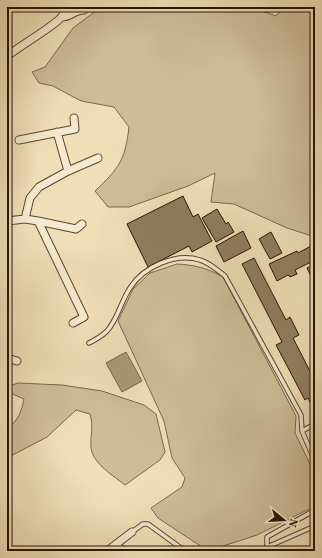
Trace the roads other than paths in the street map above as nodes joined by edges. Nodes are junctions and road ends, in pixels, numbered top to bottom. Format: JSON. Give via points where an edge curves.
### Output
{"nodes":[{"id":1,"x":64,"y":7,"type":"edge"},
{"id":2,"x":84,"y":10,"type":"dead end"},
{"id":3,"x":62,"y":17,"type":"junction"},
{"id":4,"x":7,"y":56,"type":"edge"},
{"id":5,"x":74,"y":118,"type":"dead end"},
{"id":6,"x":57,"y":132,"type":"junction"},
{"id":7,"x":19,"y":140,"type":"dead end"},
{"id":8,"x":98,"y":158,"type":"dead end"},
{"id":9,"x":68,"y":171,"type":"junction"},
{"id":10,"x":25,"y":219,"type":"junction"},
{"id":11,"x":7,"y":221,"type":"edge"},
{"id":12,"x":38,"y":221,"type":"junction"},
{"id":13,"x":82,"y":224,"type":"dead end"},
{"id":14,"x":73,"y":323,"type":"dead end"},
{"id":15,"x":89,"y":343,"type":"dead end"},
{"id":16,"x":7,"y":358,"type":"edge"},
{"id":17,"x":17,"y":361,"type":"dead end"},
{"id":18,"x":315,"y":424,"type":"edge"},
{"id":19,"x":302,"y":431,"type":"junction"},
{"id":20,"x":315,"y":461,"type":"edge"},
{"id":21,"x":315,"y":510,"type":"edge"},
{"id":22,"x":315,"y":526,"type":"edge"},
{"id":23,"x":132,"y":532,"type":"joint"},
{"id":24,"x":116,"y":544,"type":"junction"},
{"id":25,"x":267,"y":547,"type":"junction"},
{"id":26,"x":107,"y":551,"type":"edge"},
{"id":27,"x":123,"y":551,"type":"edge"},
{"id":28,"x":185,"y":551,"type":"edge"},
{"id":29,"x":258,"y":551,"type":"edge"}],
"edges":[{"from":1,"to":3,"type":"street"},
{"from":2,"to":3,"type":"street"},
{"from":3,"to":4,"type":"street"},
{"from":5,"to":6,"type":"street","via":[[75,129]]},
{"from":6,"to":7,"type":"street"},
{"from":6,"to":9,"type":"street"},
{"from":8,"to":9,"type":"street"},
{"from":9,"to":10,"type":"street","via":[[39,187],[30,198]]},
{"from":10,"to":11,"type":"street"},
{"from":10,"to":12,"type":"street"},
{"from":12,"to":13,"type":"street","via":[[76,229]]},
{"from":12,"to":14,"type":"street","via":[[84,317]]},
{"from":15,"to":19,"type":"lane","via":[[106,332],[130,287],[145,271],[171,260],[188,257],[200,260],[225,276],[301,415]]},
{"from":16,"to":17,"type":"street"},
{"from":18,"to":19,"type":"lane"},
{"from":19,"to":20,"type":"lane"},
{"from":21,"to":25,"type":"lane","via":[[267,537]]},
{"from":22,"to":25,"type":"lane"},
{"from":23,"to":24,"type":"street"},
{"from":23,"to":28,"type":"lane","via":[[143,524],[148,524]]},
{"from":24,"to":26,"type":"street"},
{"from":24,"to":27,"type":"street"},
{"from":25,"to":29,"type":"lane"}]}
